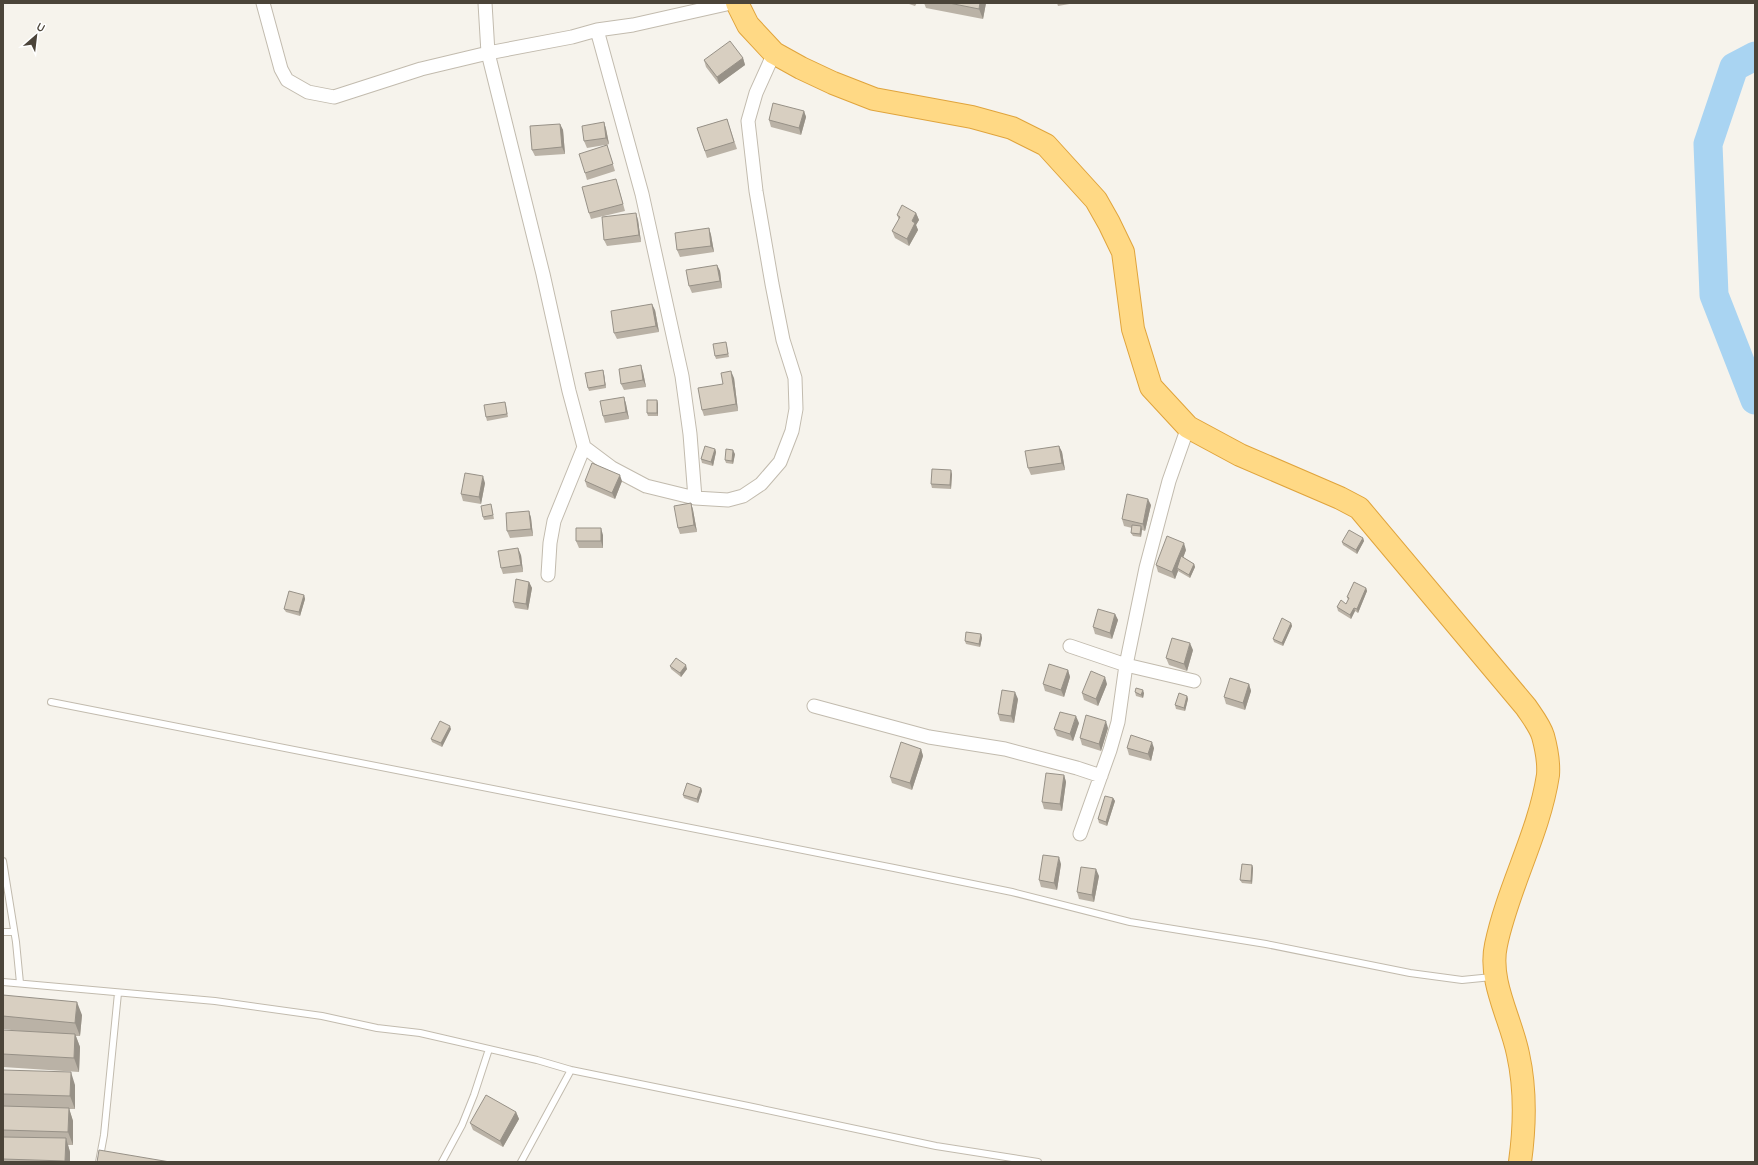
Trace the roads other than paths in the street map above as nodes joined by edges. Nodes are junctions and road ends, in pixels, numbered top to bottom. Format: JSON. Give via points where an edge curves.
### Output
{"nodes":[{"id":1,"x":263,"y":3,"type":"edge"},
{"id":2,"x":485,"y":3,"type":"edge"},
{"id":3,"x":731,"y":3,"type":"edge"},
{"id":4,"x":737,"y":3,"type":"edge"},
{"id":5,"x":596,"y":30,"type":"junction"},
{"id":6,"x":488,"y":53,"type":"junction"},
{"id":7,"x":774,"y":53,"type":"junction"},
{"id":8,"x":1188,"y":427,"type":"junction"},
{"id":9,"x":584,"y":447,"type":"junction"},
{"id":10,"x":695,"y":498,"type":"junction"},
{"id":11,"x":548,"y":575,"type":"dead end"},
{"id":12,"x":1070,"y":646,"type":"dead end"},
{"id":13,"x":1126,"y":665,"type":"junction"},
{"id":14,"x":1194,"y":681,"type":"dead end"},
{"id":15,"x":51,"y":702,"type":"dead end"},
{"id":16,"x":814,"y":706,"type":"dead end"},
{"id":17,"x":1101,"y":776,"type":"junction"},
{"id":18,"x":1080,"y":834,"type":"dead end"},
{"id":19,"x":3,"y":860,"type":"edge"},
{"id":20,"x":3,"y":932,"type":"edge"},
{"id":21,"x":14,"y":932,"type":"junction"},
{"id":22,"x":1496,"y":976,"type":"junction"},
{"id":23,"x":3,"y":982,"type":"edge"},
{"id":24,"x":20,"y":983,"type":"junction"},
{"id":25,"x":118,"y":993,"type":"junction"},
{"id":26,"x":489,"y":1049,"type":"junction"},
{"id":27,"x":571,"y":1070,"type":"junction"},
{"id":28,"x":99,"y":1162,"type":"edge"},
{"id":29,"x":442,"y":1162,"type":"edge"},
{"id":30,"x":521,"y":1162,"type":"edge"},
{"id":31,"x":1038,"y":1162,"type":"edge"},
{"id":32,"x":1520,"y":1162,"type":"edge"}],
"edges":[{"from":1,"to":6,"type":"street","via":[[281,68],[287,80],[308,92],[334,98],[421,69]]},
{"from":2,"to":6,"type":"street"},
{"from":3,"to":5,"type":"street","via":[[633,25]]},
{"from":4,"to":7,"type":"highway","via":[[748,25]]},
{"from":5,"to":6,"type":"street"},
{"from":5,"to":10,"type":"street","via":[[642,194],[682,376]]},
{"from":6,"to":9,"type":"street"},
{"from":7,"to":8,"type":"highway","via":[[833,83],[874,99],[972,117],[1006,126],[1046,145],[1096,200],[1109,223],[1123,252],[1133,329],[1151,387]]},
{"from":7,"to":10,"type":"street","via":[[756,93],[748,121],[756,191],[772,284],[783,340],[795,378],[796,409],[792,431],[780,462],[762,484],[743,496],[728,500]]},
{"from":8,"to":13,"type":"street","via":[[1154,535]]},
{"from":8,"to":22,"type":"highway","via":[[1240,455],[1359,508],[1526,707],[1543,734],[1548,774],[1533,834],[1513,888],[1496,946]]},
{"from":9,"to":10,"type":"street","via":[[612,468],[646,486]]},
{"from":9,"to":11,"type":"street","via":[[554,521]]},
{"from":12,"to":13,"type":"street"},
{"from":13,"to":14,"type":"street"},
{"from":13,"to":17,"type":"street","via":[[1118,722]]},
{"from":15,"to":22,"type":"lane","via":[[1012,892],[1130,922],[1266,944],[1410,973],[1462,980]]},
{"from":16,"to":17,"type":"street","via":[[929,737],[1005,749]]},
{"from":17,"to":18,"type":"street"},
{"from":19,"to":21,"type":"lane"},
{"from":20,"to":21,"type":"lane"},
{"from":21,"to":24,"type":"lane"},
{"from":22,"to":32,"type":"highway","via":[[1502,1005],[1518,1054],[1525,1106]]},
{"from":23,"to":24,"type":"lane"},
{"from":24,"to":25,"type":"lane"},
{"from":25,"to":26,"type":"lane","via":[[270,1008],[377,1028],[420,1033]]},
{"from":25,"to":28,"type":"lane"},
{"from":26,"to":27,"type":"lane"},
{"from":26,"to":29,"type":"lane","via":[[462,1125]]},
{"from":27,"to":30,"type":"lane"},
{"from":27,"to":31,"type":"lane","via":[[936,1146]]}]}
